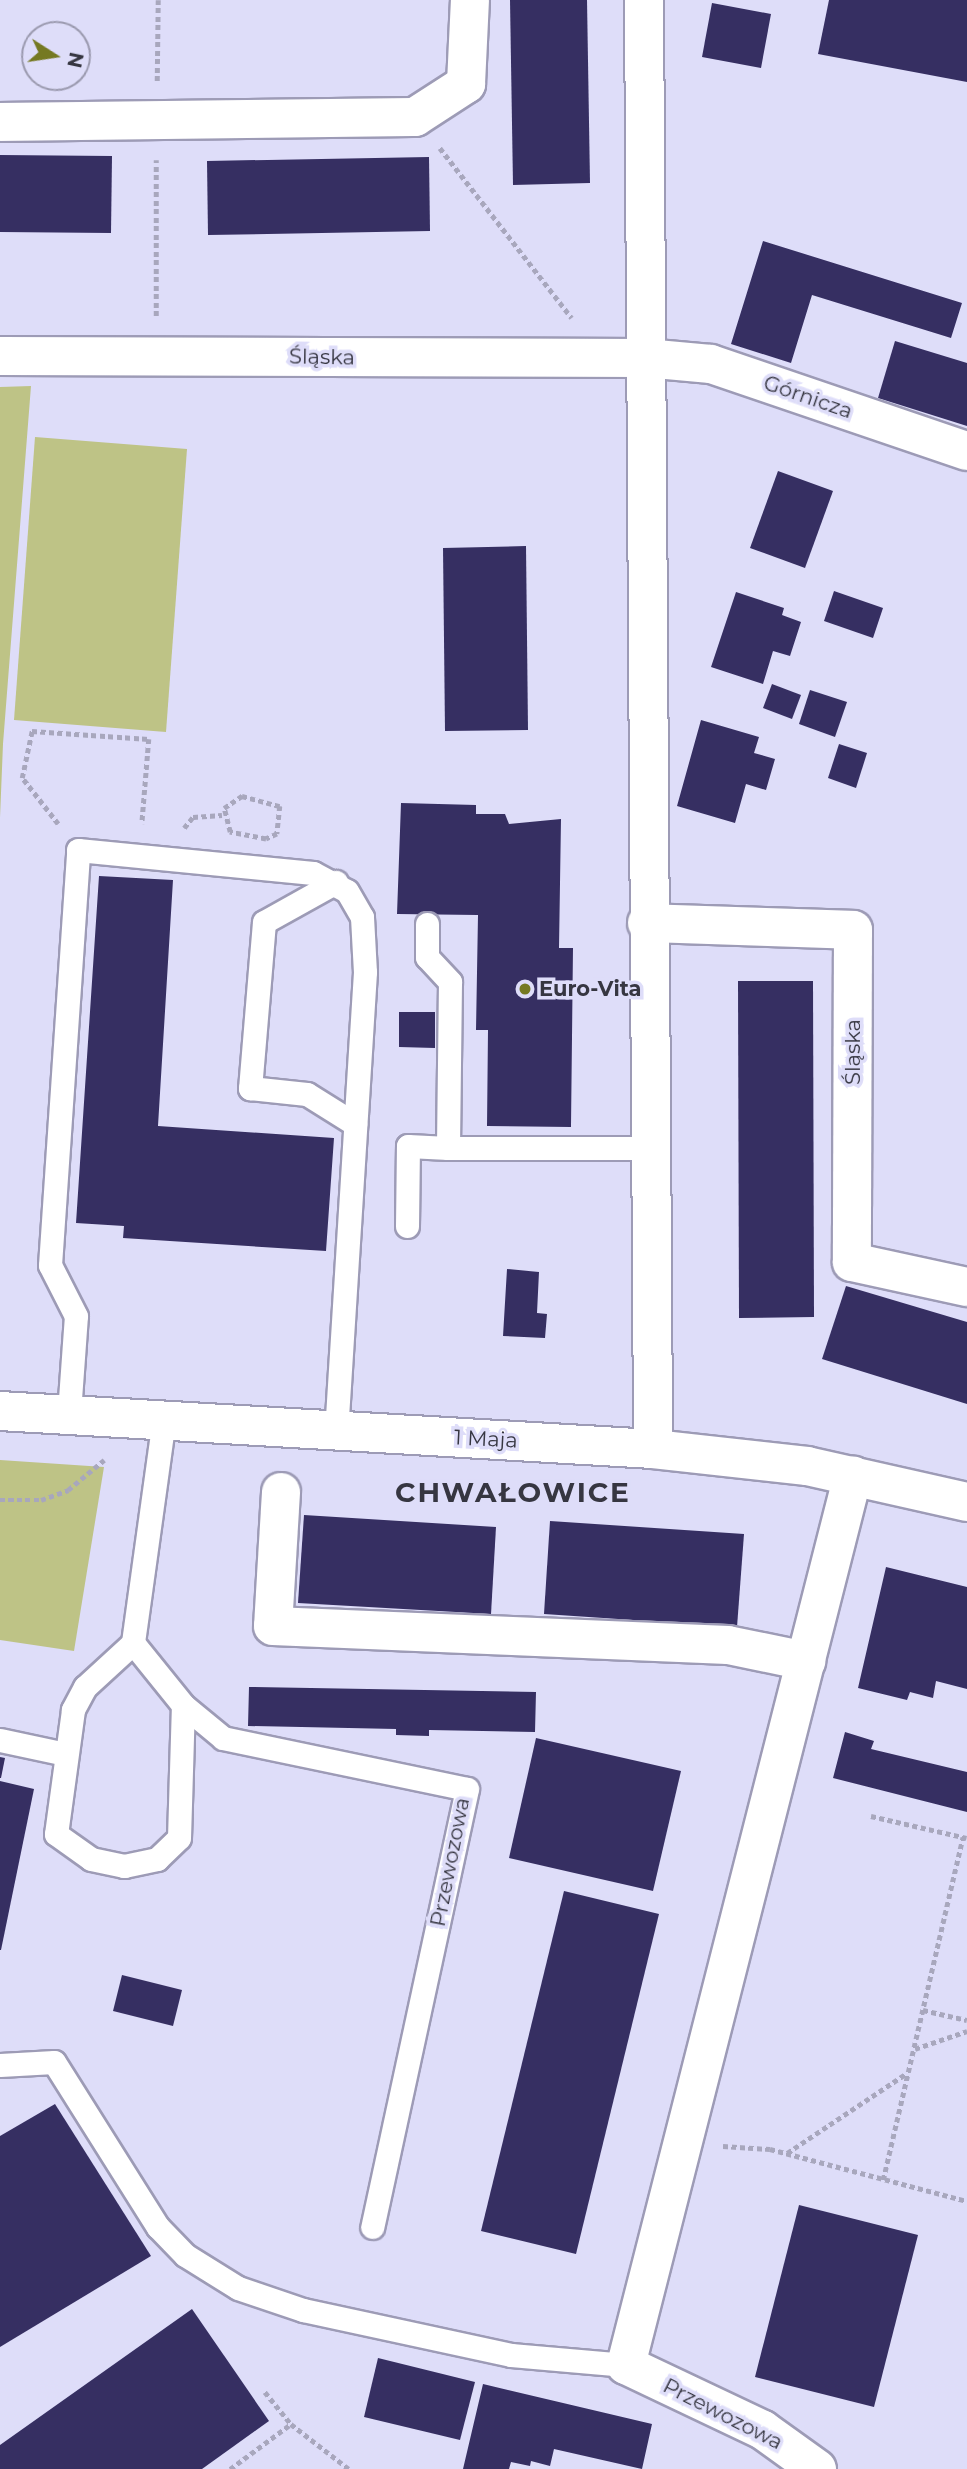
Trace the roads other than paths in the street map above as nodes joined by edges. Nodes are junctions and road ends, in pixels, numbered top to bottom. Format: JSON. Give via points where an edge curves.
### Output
{"nodes":[{"id":1,"x":470,"y":0,"type":"edge"},
{"id":2,"x":644,"y":0,"type":"edge"},
{"id":3,"x":0,"y":122,"type":"edge"},
{"id":4,"x":0,"y":356,"type":"edge"},
{"id":5,"x":645,"y":358,"type":"junction"},
{"id":6,"x":967,"y":452,"type":"edge"},
{"id":7,"x":336,"y":881,"type":"junction"},
{"id":8,"x":647,"y":923,"type":"junction"},
{"id":9,"x":427,"y":924,"type":"dead end"},
{"id":10,"x":355,"y":1124,"type":"junction"},
{"id":11,"x":448,"y":1148,"type":"junction"},
{"id":12,"x":650,"y":1148,"type":"junction"},
{"id":13,"x":407,"y":1226,"type":"dead end"},
{"id":14,"x":967,"y":1287,"type":"edge"},
{"id":15,"x":0,"y":1411,"type":"edge"},
{"id":16,"x":69,"y":1413,"type":"junction"},
{"id":17,"x":164,"y":1419,"type":"junction"},
{"id":18,"x":336,"y":1430,"type":"junction"},
{"id":19,"x":653,"y":1449,"type":"junction"},
{"id":20,"x":853,"y":1475,"type":"junction"},
{"id":21,"x":281,"y":1492,"type":"dead end"},
{"id":22,"x":967,"y":1502,"type":"edge"},
{"id":23,"x":133,"y":1643,"type":"junction"},
{"id":24,"x":806,"y":1661,"type":"junction"},
{"id":25,"x":183,"y":1706,"type":"junction"},
{"id":26,"x":0,"y":1740,"type":"edge"},
{"id":27,"x":66,"y":1754,"type":"junction"},
{"id":28,"x":0,"y":2065,"type":"edge"},
{"id":29,"x":372,"y":2227,"type":"dead end"},
{"id":30,"x":626,"y":2365,"type":"junction"},
{"id":31,"x":817,"y":2469,"type":"edge"}],
"edges":[{"from":1,"to":3,"type":"street","via":[[466,84],[415,117]]},
{"from":2,"to":5,"type":"street"},
{"from":4,"to":5,"type":"street","name":"Śląska"},
{"from":5,"to":6,"type":"street","name":"Górnicza","via":[[711,364]]},
{"from":5,"to":8,"type":"street"},
{"from":7,"to":10,"type":"lane","via":[[355,903],[365,942]]},
{"from":7,"to":10,"type":"lane","via":[[264,922],[250,1088],[307,1094]]},
{"from":7,"to":16,"type":"lane","via":[[293,870],[78,850],[50,1265],[76,1316]]},
{"from":8,"to":12,"type":"street"},
{"from":8,"to":14,"type":"street","name":"Śląska","via":[[853,930],[852,1262]]},
{"from":9,"to":11,"type":"lane","via":[[427,957],[450,982]]},
{"from":10,"to":18,"type":"lane"},
{"from":11,"to":12,"type":"lane"},
{"from":11,"to":13,"type":"lane","via":[[408,1146]]},
{"from":12,"to":19,"type":"street"},
{"from":15,"to":16,"type":"street","name":"1 Maja"},
{"from":16,"to":17,"type":"street","name":"1 Maja"},
{"from":17,"to":18,"type":"street","name":"1 Maja"},
{"from":17,"to":23,"type":"lane"},
{"from":18,"to":19,"type":"street","name":"1 Maja"},
{"from":19,"to":20,"type":"street","name":"1 Maja"},
{"from":20,"to":22,"type":"street","name":"1 Maja"},
{"from":20,"to":24,"type":"street"},
{"from":21,"to":24,"type":"street","via":[[273,1626],[728,1645]]},
{"from":23,"to":25,"type":"lane","name":"Przewozowa"},
{"from":23,"to":27,"type":"lane","via":[[85,1687]]},
{"from":24,"to":30,"type":"street"},
{"from":25,"to":27,"type":"lane","via":[[179,1838],[157,1859],[124,1866],[90,1859],[56,1834]]},
{"from":25,"to":29,"type":"lane","name":"Przewozowa","via":[[223,1738],[467,1788]]},
{"from":26,"to":27,"type":"lane"},
{"from":28,"to":30,"type":"lane","name":"Przewozowa","via":[[54,2062],[158,2227],[185,2255],[238,2288],[303,2310],[511,2355]]},
{"from":30,"to":31,"type":"street","name":"Przewozowa","via":[[763,2430]]}]}
